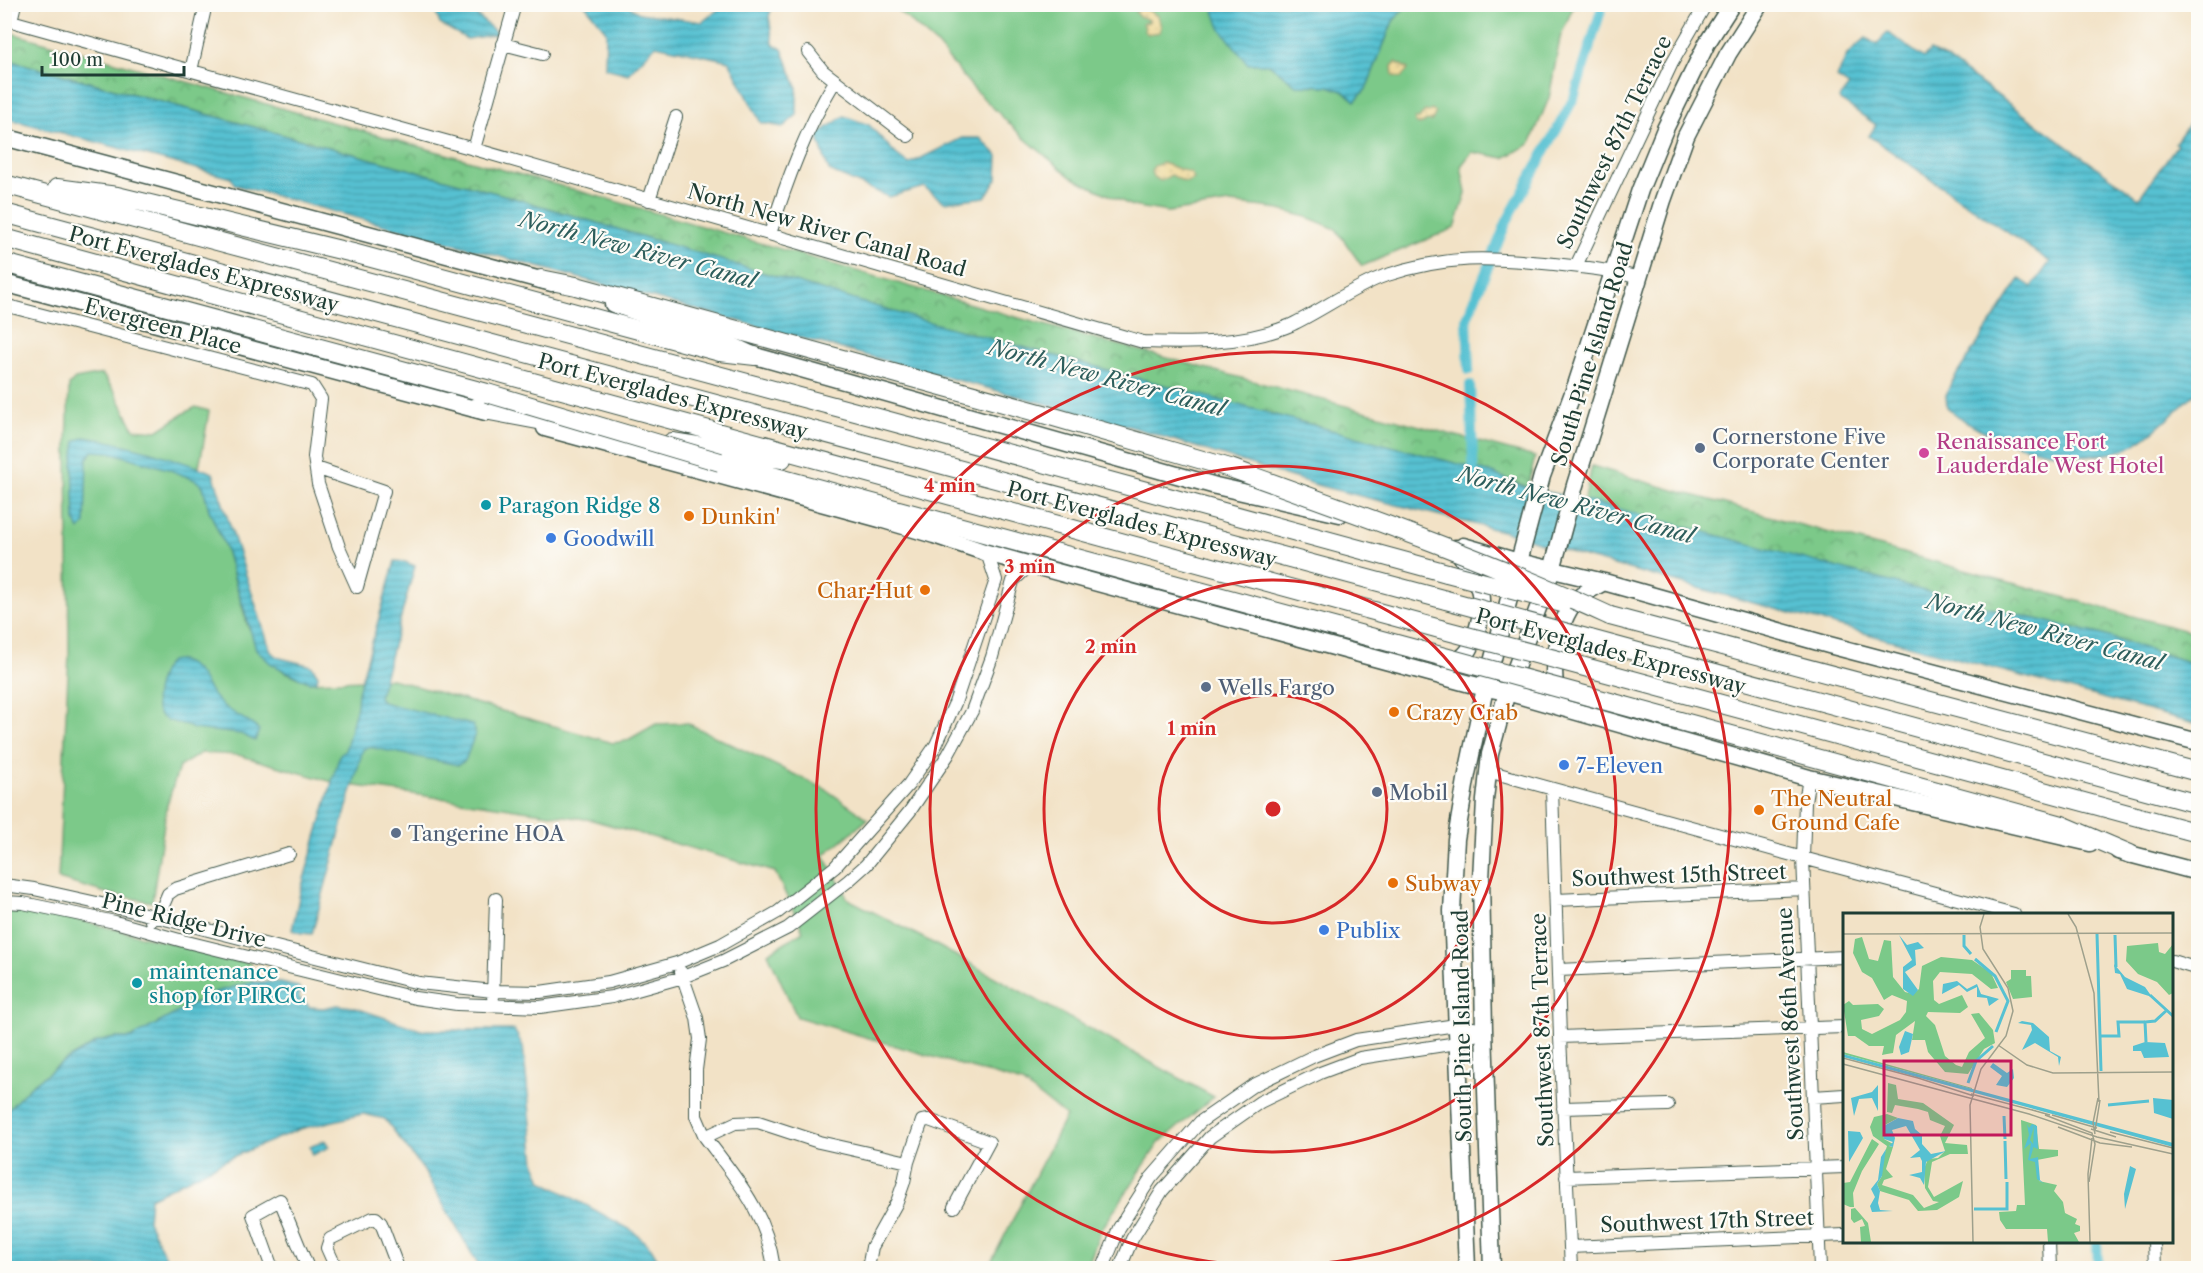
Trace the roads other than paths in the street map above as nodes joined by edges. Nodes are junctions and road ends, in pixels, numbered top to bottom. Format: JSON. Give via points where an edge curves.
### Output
{"nodes":[{"id":1,"x":15,"y":4,"type":"edge"},
{"id":2,"x":206,"y":4,"type":"edge"},
{"id":3,"x":515,"y":4,"type":"edge"},
{"id":4,"x":1706,"y":4,"type":"edge"},
{"id":5,"x":1732,"y":4,"type":"edge"},
{"id":6,"x":1760,"y":4,"type":"edge"},
{"id":7,"x":8,"y":20,"type":"edge"},
{"id":8,"x":503,"y":44,"type":"junction"},
{"id":9,"x":808,"y":52,"type":"dead end"},
{"id":10,"x":543,"y":54,"type":"dead end"},
{"id":11,"x":191,"y":71,"type":"junction"},
{"id":12,"x":835,"y":81,"type":"junction"},
{"id":13,"x":676,"y":117,"type":"dead end"},
{"id":14,"x":908,"y":136,"type":"dead end"},
{"id":15,"x":4,"y":137,"type":"edge"},
{"id":16,"x":474,"y":149,"type":"junction"},
{"id":17,"x":4,"y":183,"type":"edge"},
{"id":18,"x":649,"y":200,"type":"junction"},
{"id":19,"x":4,"y":213,"type":"edge"},
{"id":20,"x":770,"y":234,"type":"junction"},
{"id":21,"x":4,"y":238,"type":"edge"},
{"id":22,"x":4,"y":263,"type":"edge"},
{"id":23,"x":1576,"y":266,"type":"junction"},
{"id":24,"x":1614,"y":271,"type":"junction"},
{"id":25,"x":1639,"y":278,"type":"junction"},
{"id":26,"x":541,"y":279,"type":"junction"},
{"id":27,"x":4,"y":283,"type":"edge"},
{"id":28,"x":4,"y":305,"type":"edge"},
{"id":29,"x":754,"y":356,"type":"junction"},
{"id":30,"x":474,"y":408,"type":"junction"},
{"id":31,"x":316,"y":468,"type":"junction"},
{"id":32,"x":864,"y":471,"type":"junction"},
{"id":33,"x":1453,"y":544,"type":"junction"},
{"id":34,"x":987,"y":553,"type":"junction"},
{"id":35,"x":1519,"y":562,"type":"junction"},
{"id":36,"x":1030,"y":565,"type":"junction"},
{"id":37,"x":1552,"y":570,"type":"junction"},
{"id":38,"x":1604,"y":582,"type":"junction"},
{"id":39,"x":1610,"y":616,"type":"junction"},
{"id":40,"x":1430,"y":673,"type":"junction"},
{"id":41,"x":1485,"y":688,"type":"junction"},
{"id":42,"x":1507,"y":692,"type":"junction"},
{"id":43,"x":1577,"y":713,"type":"junction"},
{"id":44,"x":2199,"y":742,"type":"edge"},
{"id":45,"x":1488,"y":771,"type":"junction"},
{"id":46,"x":2199,"y":772,"type":"edge"},
{"id":47,"x":1809,"y":778,"type":"junction"},
{"id":48,"x":1552,"y":789,"type":"junction"},
{"id":49,"x":2199,"y":804,"type":"edge"},
{"id":50,"x":2199,"y":833,"type":"edge"},
{"id":51,"x":1456,"y":839,"type":"junction"},
{"id":52,"x":289,"y":854,"type":"dead end"},
{"id":53,"x":2130,"y":854,"type":"junction"},
{"id":54,"x":1803,"y":858,"type":"junction"},
{"id":55,"x":2199,"y":872,"type":"edge"},
{"id":56,"x":1481,"y":879,"type":"junction"},
{"id":57,"x":4,"y":885,"type":"edge"},
{"id":58,"x":1804,"y":889,"type":"junction"},
{"id":59,"x":496,"y":899,"type":"dead end"},
{"id":60,"x":1556,"y":900,"type":"junction"},
{"id":61,"x":4,"y":902,"type":"edge"},
{"id":62,"x":2007,"y":913,"type":"edge"},
{"id":63,"x":154,"y":916,"type":"junction"},
{"id":64,"x":145,"y":929,"type":"junction"},
{"id":65,"x":1843,"y":957,"type":"edge"},
{"id":66,"x":1806,"y":958,"type":"junction"},
{"id":67,"x":2173,"y":961,"type":"edge"},
{"id":68,"x":677,"y":963,"type":"junction"},
{"id":69,"x":1559,"y":969,"type":"junction"},
{"id":70,"x":2199,"y":969,"type":"edge"},
{"id":71,"x":683,"y":977,"type":"junction"},
{"id":72,"x":493,"y":991,"type":"junction"},
{"id":73,"x":493,"y":1005,"type":"junction"},
{"id":74,"x":1456,"y":1025,"type":"junction"},
{"id":75,"x":1843,"y":1027,"type":"edge"},
{"id":76,"x":1809,"y":1029,"type":"junction"},
{"id":77,"x":1484,"y":1030,"type":"junction"},
{"id":78,"x":1560,"y":1037,"type":"junction"},
{"id":79,"x":1457,"y":1043,"type":"junction"},
{"id":80,"x":1843,"y":1095,"type":"edge"},
{"id":81,"x":1813,"y":1096,"type":"junction"},
{"id":82,"x":1668,"y":1105,"type":"dead end"},
{"id":83,"x":1563,"y":1108,"type":"junction"},
{"id":84,"x":705,"y":1137,"type":"junction"},
{"id":85,"x":908,"y":1162,"type":"junction"},
{"id":86,"x":1843,"y":1167,"type":"edge"},
{"id":87,"x":1816,"y":1168,"type":"junction"},
{"id":88,"x":1566,"y":1178,"type":"junction"},
{"id":89,"x":954,"y":1207,"type":"dead end"},
{"id":90,"x":1843,"y":1235,"type":"edge"},
{"id":91,"x":1819,"y":1236,"type":"junction"},
{"id":92,"x":2049,"y":1243,"type":"edge"},
{"id":93,"x":2154,"y":1243,"type":"edge"},
{"id":94,"x":1570,"y":1246,"type":"junction"},
{"id":95,"x":272,"y":1269,"type":"edge"},
{"id":96,"x":308,"y":1269,"type":"edge"},
{"id":97,"x":336,"y":1269,"type":"edge"},
{"id":98,"x":398,"y":1269,"type":"edge"},
{"id":99,"x":774,"y":1269,"type":"edge"},
{"id":100,"x":868,"y":1269,"type":"edge"},
{"id":101,"x":1103,"y":1269,"type":"edge"},
{"id":102,"x":1120,"y":1269,"type":"edge"},
{"id":103,"x":1467,"y":1269,"type":"edge"},
{"id":104,"x":1492,"y":1269,"type":"edge"},
{"id":105,"x":1571,"y":1269,"type":"edge"},
{"id":106,"x":1820,"y":1269,"type":"edge"},
{"id":107,"x":2050,"y":1269,"type":"edge"},
{"id":108,"x":2155,"y":1269,"type":"edge"}],
"edges":[{"from":1,"to":7,"type":"street"},
{"from":2,"to":11,"type":"street"},
{"from":3,"to":8,"type":"street"},
{"from":4,"to":23,"type":"street","name":"Southwest 87th Terrace","via":[[1672,63]]},
{"from":5,"to":24,"type":"main road","name":"South Pine Island Road","via":[[1707,43],[1665,129]]},
{"from":6,"to":25,"type":"main road","name":"South Pine Island Road","via":[[1728,54],[1686,136]]},
{"from":7,"to":11,"type":"street","name":"North New River Canal Road"},
{"from":8,"to":10,"type":"street"},
{"from":8,"to":16,"type":"street"},
{"from":9,"to":12,"type":"street"},
{"from":11,"to":16,"type":"street","name":"North New River Canal Road"},
{"from":12,"to":14,"type":"street"},
{"from":12,"to":20,"type":"street","via":[[806,134]]},
{"from":13,"to":18,"type":"street"},
{"from":15,"to":26,"type":"main road"},
{"from":16,"to":18,"type":"street","name":"North New River Canal Road"},
{"from":17,"to":29,"type":"highway","via":[[140,201],[353,253],[720,352]]},
{"from":17,"to":39,"type":"highway","name":"Port Everglades Expressway","bridge":true},
{"from":18,"to":20,"type":"street","name":"North New River Canal Road"},
{"from":19,"to":49,"type":"highway","bridge":true},
{"from":20,"to":23,"type":"street","name":"North New River Canal Road","via":[[1143,342],[1190,344],[1240,339],[1289,326],[1381,277],[1438,262],[1474,258]]},
{"from":21,"to":32,"type":"highway","name":"Port Everglades Expressway"},
{"from":22,"to":53,"type":"highway","bridge":true,"via":[[487,393],[720,462],[2062,825]]},
{"from":23,"to":24,"type":"street","name":"North New River Canal Road"},
{"from":24,"to":25,"type":"street","name":"North New River Canal Road"},
{"from":24,"to":35,"type":"main road","name":"South Pine Island Road","via":[[1542,477]]},
{"from":25,"to":37,"type":"main road","name":"South Pine Island Road"},
{"from":26,"to":29,"type":"main road"},
{"from":26,"to":39,"type":"highway","bridge":true,"via":[[1230,468],[1534,581]]},
{"from":27,"to":30,"type":"main road"},
{"from":28,"to":31,"type":"street","name":"Evergreen Place","via":[[312,385],[321,399]]},
{"from":29,"to":33,"type":"main road","via":[[1216,486],[1397,527]]},
{"from":30,"to":32,"type":"highway"},
{"from":30,"to":34,"type":"main road","via":[[891,522]]},
{"from":31,"to":31,"type":"street","via":[[339,547],[357,587],[384,491]]},
{"from":32,"to":50,"type":"highway","name":"Port Everglades Expressway","bridge":true},
{"from":33,"to":35,"type":"main road"},
{"from":33,"to":40,"type":"main road","via":[[1479,586],[1483,613],[1472,648],[1464,658]]},
{"from":34,"to":36,"type":"main road"},
{"from":34,"to":68,"type":"street","name":"Pine Ridge Drive","via":[[996,580],[955,703],[936,745],[909,784],[835,867],[778,912],[720,945]]},
{"from":35,"to":37,"type":"main road"},
{"from":35,"to":41,"type":"main road","name":"South Pine Island Road"},
{"from":36,"to":40,"type":"main road"},
{"from":36,"to":71,"type":"street","name":"Pine Ridge Drive","via":[[1013,580],[992,657],[967,720],[910,811],[873,856],[788,928]]},
{"from":37,"to":38,"type":"main road"},
{"from":37,"to":42,"type":"main road","name":"South Pine Island Road"},
{"from":38,"to":43,"type":"main road","via":[[1582,594],[1559,632],[1554,671],[1558,698]]},
{"from":38,"to":44,"type":"main road"},
{"from":39,"to":46,"type":"highway","name":"Port Everglades Expressway"},
{"from":40,"to":41,"type":"main road"},
{"from":41,"to":42,"type":"main road"},
{"from":41,"to":51,"type":"main road","name":"South Pine Island Road"},
{"from":42,"to":43,"type":"main road"},
{"from":42,"to":45,"type":"main road","name":"South Pine Island Road"},
{"from":43,"to":47,"type":"main road"},
{"from":45,"to":48,"type":"street"},
{"from":45,"to":56,"type":"main road","name":"South Pine Island Road"},
{"from":47,"to":53,"type":"main road"},
{"from":47,"to":54,"type":"street","name":"Southwest 86th Avenue"},
{"from":48,"to":54,"type":"street"},
{"from":48,"to":60,"type":"street","name":"Southwest 87th Terrace"},
{"from":51,"to":56,"type":"main road","via":[[1477,861]]},
{"from":51,"to":74,"type":"main road","name":"South Pine Island Road","via":[[1452,911]]},
{"from":52,"to":63,"type":"street","via":[[175,889]]},
{"from":53,"to":55,"type":"main road"},
{"from":54,"to":58,"type":"street","name":"Southwest 86th Avenue"},
{"from":54,"to":62,"type":"street"},
{"from":56,"to":77,"type":"main road","name":"South Pine Island Road"},
{"from":57,"to":63,"type":"street","name":"Pine Ridge Drive"},
{"from":58,"to":60,"type":"street","name":"Southwest 15th Street"},
{"from":58,"to":66,"type":"street","name":"Southwest 86th Avenue"},
{"from":59,"to":72,"type":"street"},
{"from":60,"to":69,"type":"street","name":"Southwest 87th Terrace"},
{"from":61,"to":64,"type":"street","name":"Pine Ridge Drive"},
{"from":63,"to":64,"type":"street"},
{"from":63,"to":72,"type":"street","name":"Pine Ridge Drive","via":[[418,983]]},
{"from":64,"to":73,"type":"street","name":"Pine Ridge Drive","via":[[415,998]]},
{"from":65,"to":66,"type":"street"},
{"from":66,"to":69,"type":"street"},
{"from":66,"to":76,"type":"street","name":"Southwest 86th Avenue"},
{"from":67,"to":70,"type":"street"},
{"from":68,"to":71,"type":"street"},
{"from":68,"to":72,"type":"street","name":"Pine Ridge Drive","via":[[609,982],[540,992]]},
{"from":69,"to":78,"type":"street","name":"Southwest 87th Terrace"},
{"from":71,"to":73,"type":"street","name":"Pine Ridge Drive","via":[[612,997],[540,1006]]},
{"from":71,"to":84,"type":"street","via":[[700,1039],[696,1116]]},
{"from":72,"to":73,"type":"street"},
{"from":74,"to":77,"type":"street"},
{"from":74,"to":79,"type":"main road","name":"South Pine Island Road"},
{"from":74,"to":101,"type":"street","via":[[1356,1040],[1310,1057],[1252,1086],[1200,1122],[1151,1178],[1119,1228]]},
{"from":75,"to":76,"type":"street"},
{"from":76,"to":78,"type":"street"},
{"from":76,"to":81,"type":"street","name":"Southwest 86th Avenue"},
{"from":77,"to":79,"type":"street"},
{"from":77,"to":104,"type":"main road","name":"South Pine Island Road"},
{"from":78,"to":83,"type":"street","name":"Southwest 87th Terrace"},
{"from":79,"to":102,"type":"street","via":[[1360,1058],[1260,1102],[1210,1137],[1162,1191],[1132,1239]]},
{"from":79,"to":103,"type":"main road","name":"South Pine Island Road"},
{"from":80,"to":81,"type":"street"},
{"from":81,"to":87,"type":"street","name":"Southwest 86th Avenue"},
{"from":82,"to":83,"type":"street"},
{"from":83,"to":88,"type":"street","name":"Southwest 87th Terrace"},
{"from":84,"to":85,"type":"street","via":[[735,1123],[758,1122],[819,1142]]},
{"from":84,"to":99,"type":"street","via":[[764,1225]]},
{"from":85,"to":89,"type":"street","via":[[922,1121],[929,1120],[990,1142]]},
{"from":85,"to":100,"type":"street","via":[[897,1202],[872,1246]]},
{"from":86,"to":87,"type":"street"},
{"from":87,"to":88,"type":"street"},
{"from":87,"to":91,"type":"street","name":"Southwest 86th Avenue"},
{"from":88,"to":94,"type":"street","name":"Southwest 87th Terrace"},
{"from":90,"to":91,"type":"street","name":"Southwest 17th Street"},
{"from":91,"to":94,"type":"street","name":"Southwest 17th Street"},
{"from":91,"to":106,"type":"street","name":"Southwest 86th Avenue"},
{"from":92,"to":107,"type":"street"},
{"from":93,"to":108,"type":"street"},
{"from":94,"to":105,"type":"street","name":"Southwest 87th Terrace"},
{"from":95,"to":96,"type":"street","via":[[253,1215],[280,1200]]},
{"from":97,"to":98,"type":"street","via":[[327,1248],[330,1239],[373,1218],[381,1223]]}]}
